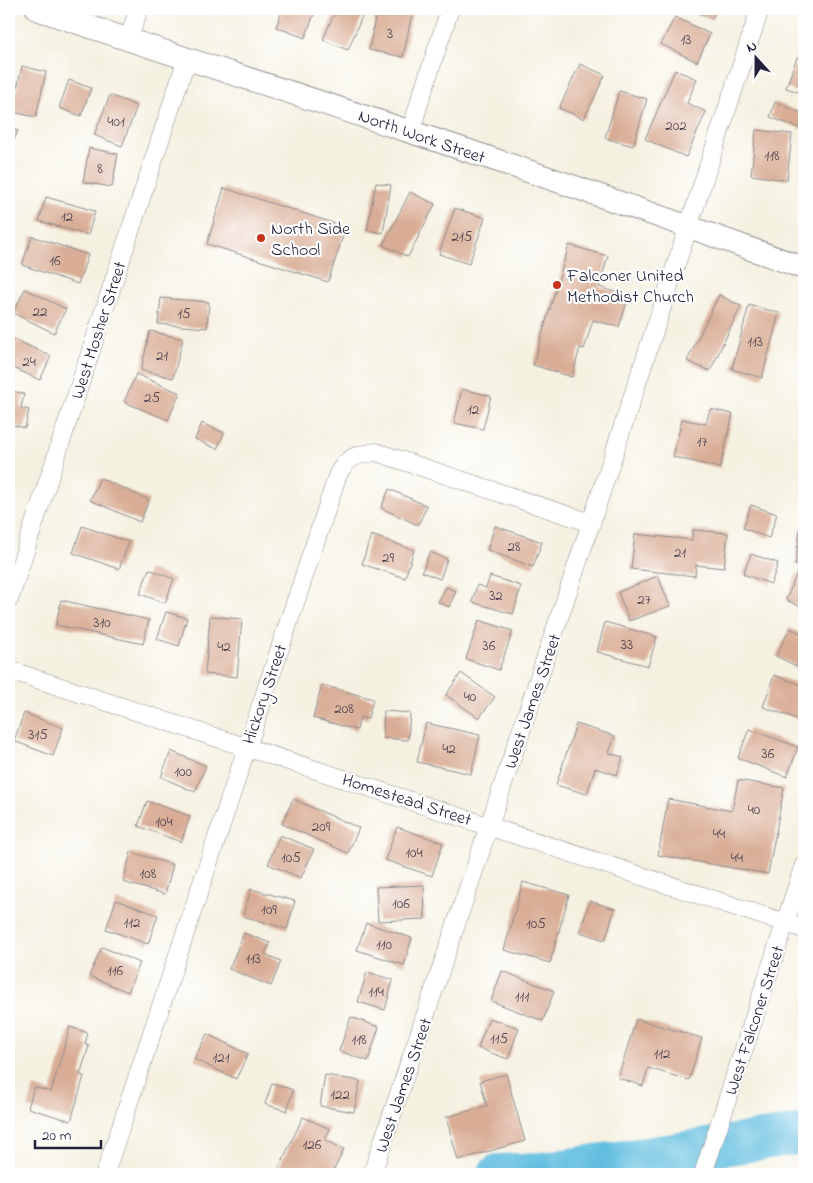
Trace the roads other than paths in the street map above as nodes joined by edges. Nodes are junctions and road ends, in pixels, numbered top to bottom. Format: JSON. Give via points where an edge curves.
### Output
{"nodes":[{"id":1,"x":37,"y":9,"type":"edge"},
{"id":2,"x":139,"y":9,"type":"edge"},
{"id":3,"x":450,"y":9,"type":"edge"},
{"id":4,"x":760,"y":9,"type":"edge"},
{"id":5,"x":128,"y":40,"type":"junction"},
{"id":6,"x":187,"y":58,"type":"junction"},
{"id":7,"x":411,"y":132,"type":"junction"},
{"id":8,"x":688,"y":226,"type":"junction"},
{"id":9,"x":804,"y":268,"type":"edge"},
{"id":10,"x":591,"y":523,"type":"junction"},
{"id":11,"x":9,"y":600,"type":"edge"},
{"id":12,"x":9,"y":670,"type":"edge"},
{"id":13,"x":247,"y":746,"type":"junction"},
{"id":14,"x":490,"y":826,"type":"junction"},
{"id":15,"x":804,"y":865,"type":"edge"},
{"id":16,"x":786,"y":923,"type":"junction"},
{"id":17,"x":804,"y":929,"type":"edge"},
{"id":18,"x":105,"y":1174,"type":"edge"},
{"id":19,"x":372,"y":1174,"type":"edge"},
{"id":20,"x":703,"y":1174,"type":"edge"}],
"edges":[{"from":1,"to":5,"type":"street","name":"North Work Street"},
{"from":2,"to":5,"type":"street"},
{"from":3,"to":7,"type":"street"},
{"from":4,"to":8,"type":"street","name":"West James Street"},
{"from":5,"to":6,"type":"street","name":"North Work Street"},
{"from":6,"to":7,"type":"street","name":"North Work Street"},
{"from":6,"to":11,"type":"street","name":"West Mosher Street"},
{"from":7,"to":8,"type":"street","name":"North Work Street"},
{"from":8,"to":9,"type":"street","name":"North Work Street"},
{"from":8,"to":10,"type":"street","name":"West James Street"},
{"from":10,"to":13,"type":"street","name":"Hickory Street","via":[[376,452],[356,455],[344,463],[338,474]]},
{"from":10,"to":14,"type":"street","name":"West James Street"},
{"from":12,"to":13,"type":"street","name":"Homestead Street"},
{"from":13,"to":14,"type":"street","name":"Homestead Street"},
{"from":13,"to":18,"type":"street","name":"Hickory Street"},
{"from":14,"to":16,"type":"street","name":"Homestead Street"},
{"from":14,"to":19,"type":"street","name":"West James Street"},
{"from":15,"to":16,"type":"street","name":"West Falconer Street"},
{"from":16,"to":17,"type":"street","name":"Homestead Street"},
{"from":16,"to":20,"type":"street","name":"West Falconer Street"}]}
